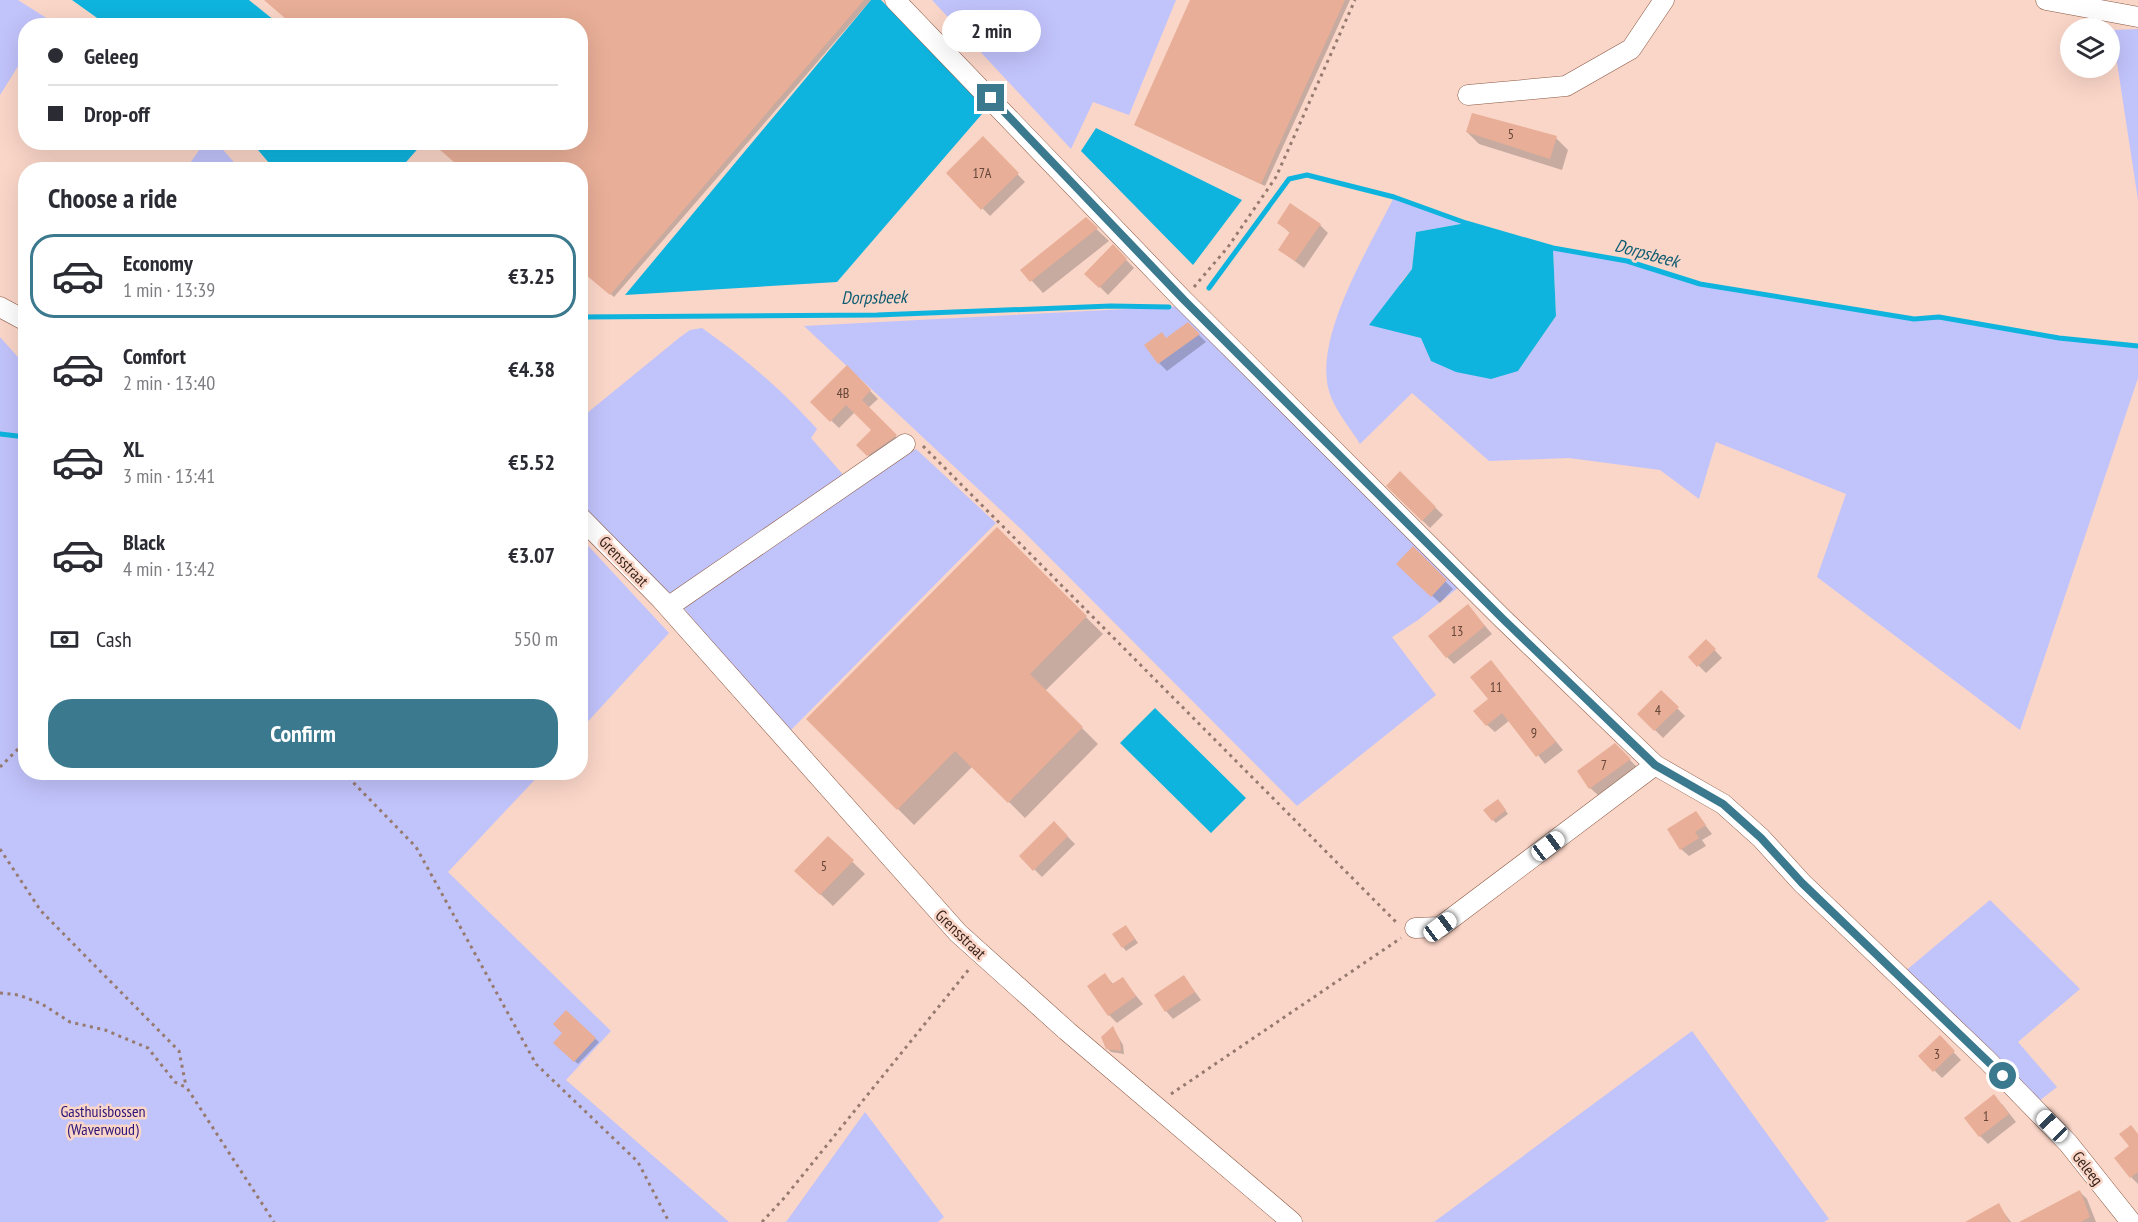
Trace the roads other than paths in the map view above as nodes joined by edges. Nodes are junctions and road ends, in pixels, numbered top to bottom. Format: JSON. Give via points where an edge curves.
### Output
{"nodes":[{"id":1,"x":895,"y":0,"type":"edge"},
{"id":2,"x":1664,"y":0,"type":"edge"},
{"id":3,"x":2046,"y":0,"type":"edge"},
{"id":4,"x":2136,"y":0,"type":"edge"},
{"id":5,"x":2138,"y":16,"type":"edge"},
{"id":6,"x":1468,"y":95,"type":"dead end"},
{"id":7,"x":0,"y":307,"type":"edge"},
{"id":8,"x":18,"y":317,"type":"edge"},
{"id":9,"x":905,"y":444,"type":"road end"},
{"id":10,"x":588,"y":525,"type":"edge"},
{"id":11,"x":668,"y":607,"type":"junction"},
{"id":12,"x":1655,"y":765,"type":"junction"},
{"id":13,"x":1415,"y":928,"type":"road end"},
{"id":14,"x":1292,"y":1222,"type":"edge"},
{"id":15,"x":2131,"y":1222,"type":"edge"}],
"edges":[{"from":1,"to":12,"type":"street","name":"Geleeg","via":[[1184,300]]},
{"from":2,"to":6,"type":"street","via":[[1631,49],[1566,86]]},
{"from":3,"to":5,"type":"street"},
{"from":4,"to":5,"type":"street"},
{"from":7,"to":8,"type":"street"},
{"from":9,"to":11,"type":"street"},
{"from":10,"to":11,"type":"street","name":"Grensstraat"},
{"from":11,"to":14,"type":"street","name":"Grensstraat","via":[[910,881],[981,954]]},
{"from":12,"to":13,"type":"street","via":[[1440,927]]},
{"from":12,"to":15,"type":"street","name":"Geleeg","via":[[1723,804],[1761,838],[1802,883],[2068,1143]]}]}
